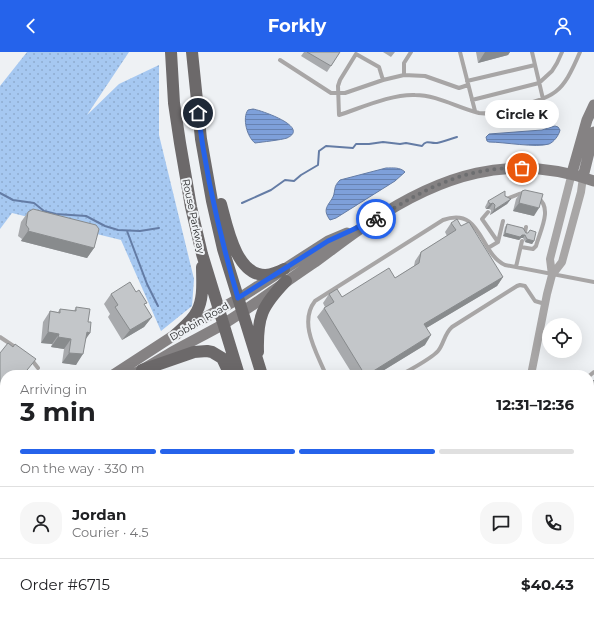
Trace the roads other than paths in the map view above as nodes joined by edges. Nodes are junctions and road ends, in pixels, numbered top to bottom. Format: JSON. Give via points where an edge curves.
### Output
{"nodes":[{"id":1,"x":171,"y":52,"type":"edge"},
{"id":2,"x":192,"y":52,"type":"edge"},
{"id":3,"x":411,"y":52,"type":"edge"},
{"id":4,"x":460,"y":52,"type":"edge"},
{"id":5,"x":532,"y":52,"type":"edge"},
{"id":6,"x":562,"y":52,"type":"edge"},
{"id":7,"x":580,"y":52,"type":"edge"},
{"id":8,"x":280,"y":60,"type":"dead end"},
{"id":9,"x":535,"y":65,"type":"junction"},
{"id":10,"x":194,"y":69,"type":"junction"},
{"id":11,"x":404,"y":75,"type":"junction"},
{"id":12,"x":383,"y":80,"type":"junction"},
{"id":13,"x":468,"y":83,"type":"junction"},
{"id":14,"x":539,"y":84,"type":"junction"},
{"id":15,"x":338,"y":94,"type":"junction"},
{"id":16,"x":543,"y":99,"type":"junction"},
{"id":17,"x":472,"y":100,"type":"junction"},
{"id":18,"x":594,"y":105,"type":"edge"},
{"id":19,"x":474,"y":111,"type":"junction"},
{"id":20,"x":594,"y":132,"type":"edge"},
{"id":21,"x":572,"y":173,"type":"junction"},
{"id":22,"x":583,"y":177,"type":"junction"},
{"id":23,"x":594,"y":180,"type":"edge"},
{"id":24,"x":504,"y":200,"type":"edge"},
{"id":25,"x":488,"y":212,"type":"dead end"},
{"id":26,"x":503,"y":221,"type":"dead end"},
{"id":27,"x":526,"y":226,"type":"dead end"},
{"id":28,"x":525,"y":232,"type":"edge"},
{"id":29,"x":522,"y":241,"type":"dead end"},
{"id":30,"x":498,"y":242,"type":"junction"},
{"id":31,"x":521,"y":247,"type":"junction"},
{"id":32,"x":488,"y":248,"type":"junction"},
{"id":33,"x":202,"y":254,"type":"junction"},
{"id":34,"x":516,"y":267,"type":"junction"},
{"id":35,"x":285,"y":275,"type":"junction"},
{"id":36,"x":552,"y":275,"type":"junction"},
{"id":37,"x":594,"y":282,"type":"edge"},
{"id":38,"x":238,"y":298,"type":"junction"},
{"id":39,"x":545,"y":304,"type":"junction"},
{"id":40,"x":219,"y":309,"type":"junction"},
{"id":41,"x":242,"y":311,"type":"junction"},
{"id":42,"x":223,"y":324,"type":"junction"},
{"id":43,"x":176,"y":334,"type":"junction"},
{"id":44,"x":0,"y":337,"type":"edge"},
{"id":45,"x":23,"y":353,"type":"edge"},
{"id":46,"x":29,"y":358,"type":"edge"},
{"id":47,"x":38,"y":368,"type":"dead end"},
{"id":48,"x":121,"y":370,"type":"edge"},
{"id":49,"x":142,"y":370,"type":"edge"},
{"id":50,"x":145,"y":370,"type":"edge"},
{"id":51,"x":228,"y":370,"type":"edge"},
{"id":52,"x":237,"y":370,"type":"edge"},
{"id":53,"x":260,"y":370,"type":"edge"},
{"id":54,"x":324,"y":370,"type":"edge"},
{"id":55,"x":409,"y":370,"type":"edge"},
{"id":56,"x":532,"y":370,"type":"edge"}],
"edges":[{"from":1,"to":33,"type":"main road","name":"Rouse Parkway","via":[[174,103],[180,143]]},
{"from":2,"to":10,"type":"main road","name":"Rouse Parkway"},
{"from":3,"to":11,"type":"lane","via":[[404,63]]},
{"from":4,"to":13,"type":"lane"},
{"from":5,"to":9,"type":"lane"},
{"from":6,"to":14,"type":"lane","via":[[552,71]]},
{"from":7,"to":16,"type":"lane","via":[[566,81],[554,93]]},
{"from":8,"to":15,"type":"lane","via":[[331,93]]},
{"from":9,"to":13,"type":"lane"},
{"from":9,"to":14,"type":"lane"},
{"from":10,"to":35,"type":"main road","via":[[220,200],[236,252],[247,268],[258,274]]},
{"from":10,"to":38,"type":"main road","name":"Rouse Parkway","via":[[201,139],[212,201]]},
{"from":11,"to":12,"type":"lane"},
{"from":11,"to":13,"type":"lane","via":[[425,76],[459,88]]},
{"from":12,"to":15,"type":"lane"},
{"from":12,"to":15,"type":"lane","via":[[378,67],[356,54],[340,80]]},
{"from":13,"to":17,"type":"lane"},
{"from":14,"to":16,"type":"lane"},
{"from":14,"to":17,"type":"lane"},
{"from":15,"to":19,"type":"lane","via":[[339,115],[386,99],[416,94]]},
{"from":16,"to":19,"type":"lane","via":[[490,113]]},
{"from":17,"to":19,"type":"lane"},
{"from":18,"to":21,"type":"street","via":[[587,120]]},
{"from":20,"to":22,"type":"street"},
{"from":21,"to":22,"type":"street","name":"Dobbin Road"},
{"from":21,"to":35,"type":"street","name":"Dobbin Road","via":[[511,168],[455,178],[414,196]]},
{"from":21,"to":36,"type":"street","via":[[550,259]]},
{"from":22,"to":23,"type":"street","name":"Dobbin Road"},
{"from":22,"to":36,"type":"street","via":[[562,262]]},
{"from":24,"to":31,"type":"lane","via":[[519,194],[533,196],[543,202],[546,213],[536,246],[533,249]]},
{"from":25,"to":30,"type":"lane","via":[[482,219]]},
{"from":26,"to":30,"type":"lane"},
{"from":27,"to":28,"type":"lane"},
{"from":29,"to":31,"type":"lane"},
{"from":30,"to":32,"type":"lane"},
{"from":31,"to":34,"type":"lane"},
{"from":32,"to":34,"type":"lane","via":[[500,262]]},
{"from":32,"to":54,"type":"lane","via":[[470,222],[460,218],[443,220],[320,297],[308,313],[308,326]]},
{"from":33,"to":40,"type":"main road","name":"Rouse Parkway"},
{"from":33,"to":43,"type":"main road","via":[[200,305],[193,317]]},
{"from":34,"to":36,"type":"lane"},
{"from":35,"to":38,"type":"street","name":"Dobbin Road"},
{"from":35,"to":41,"type":"street","name":"Dobbin Road"},
{"from":35,"to":53,"type":"main road","via":[[262,312],[258,331]]},
{"from":36,"to":37,"type":"lane"},
{"from":36,"to":39,"type":"street"},
{"from":38,"to":40,"type":"street","name":"Dobbin Road"},
{"from":38,"to":41,"type":"main road","name":"Rouse Parkway"},
{"from":39,"to":55,"type":"lane","via":[[535,301],[525,286],[517,286],[452,327],[446,332],[435,354]]},
{"from":39,"to":56,"type":"street"},
{"from":40,"to":42,"type":"main road","name":"Rouse Parkway"},
{"from":40,"to":43,"type":"street","name":"Dobbin Road"},
{"from":41,"to":42,"type":"street","name":"Dobbin Road"},
{"from":41,"to":53,"type":"main road","name":"Rouse Parkway"},
{"from":42,"to":49,"type":"street","name":"Dobbin Road"},
{"from":42,"to":52,"type":"main road","name":"Rouse Parkway"},
{"from":43,"to":48,"type":"street","name":"Dobbin Road"},
{"from":44,"to":45,"type":"lane"},
{"from":46,"to":47,"type":"lane"},
{"from":50,"to":51,"type":"main road","via":[[194,352],[207,351],[222,358]]}]}
